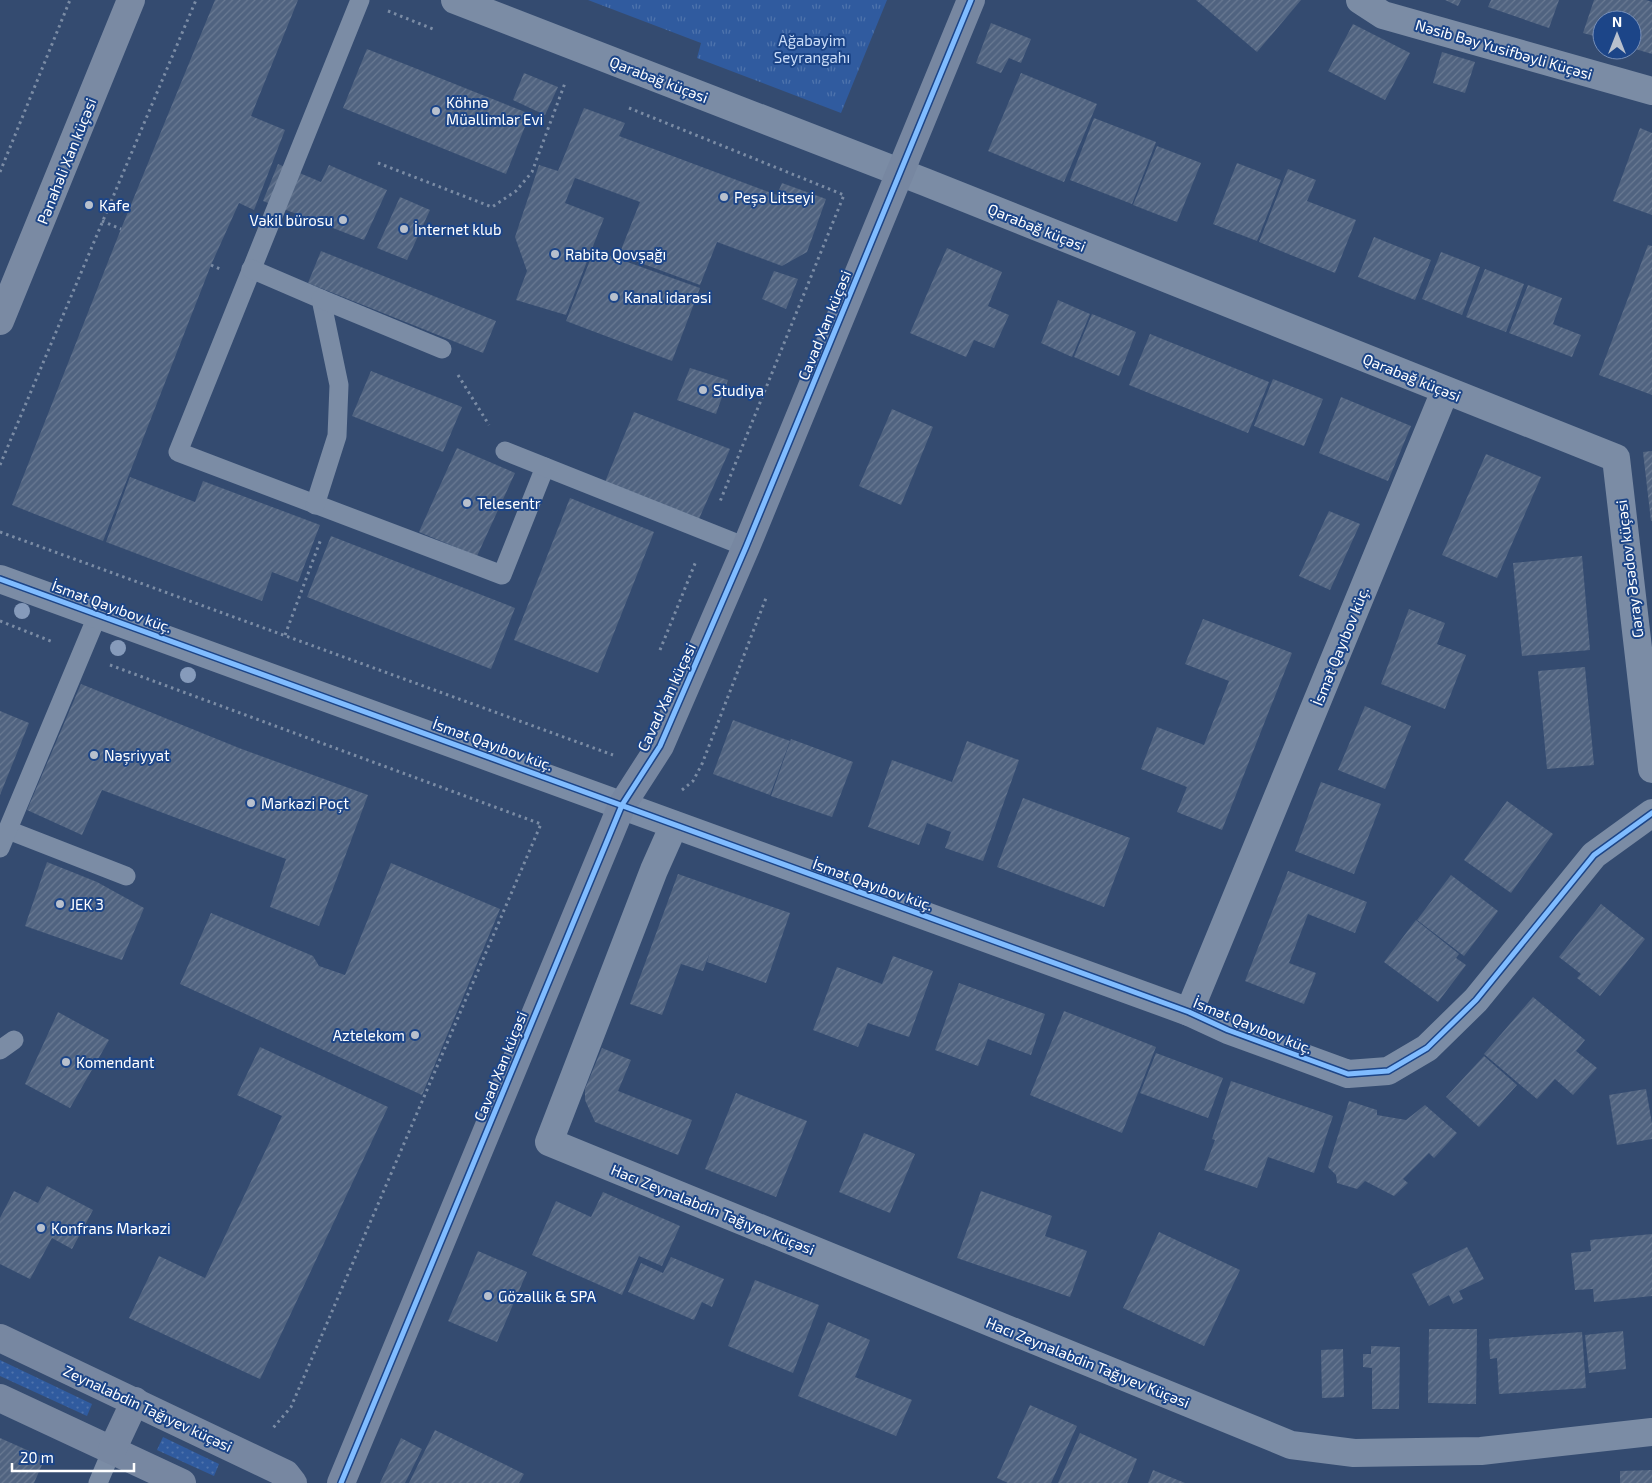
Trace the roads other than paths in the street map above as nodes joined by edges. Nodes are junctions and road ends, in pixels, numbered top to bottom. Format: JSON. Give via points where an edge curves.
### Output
{"nodes":[{"id":1,"x":131,"y":0,"type":"edge"},
{"id":2,"x":360,"y":0,"type":"edge"},
{"id":3,"x":455,"y":0,"type":"edge"},
{"id":4,"x":971,"y":0,"type":"edge"},
{"id":5,"x":1360,"y":0,"type":"edge"},
{"id":6,"x":1652,"y":91,"type":"edge"},
{"id":7,"x":900,"y":172,"type":"junction"},
{"id":8,"x":251,"y":268,"type":"junction"},
{"id":9,"x":321,"y":299,"type":"junction"},
{"id":10,"x":0,"y":322,"type":"edge"},
{"id":11,"x":442,"y":349,"type":"road end"},
{"id":12,"x":1445,"y":391,"type":"junction"},
{"id":13,"x":505,"y":451,"type":"road end"},
{"id":14,"x":1616,"y":458,"type":"joint"},
{"id":15,"x":545,"y":467,"type":"junction"},
{"id":16,"x":323,"y":508,"type":"junction"},
{"id":17,"x":746,"y":547,"type":"junction"},
{"id":18,"x":0,"y":579,"type":"edge"},
{"id":19,"x":98,"y":614,"type":"junction"},
{"id":20,"x":1652,"y":769,"type":"edge"},
{"id":21,"x":622,"y":805,"type":"junction"},
{"id":22,"x":1652,"y":813,"type":"edge"},
{"id":23,"x":674,"y":825,"type":"junction"},
{"id":24,"x":8,"y":830,"type":"junction"},
{"id":25,"x":0,"y":848,"type":"edge"},
{"id":26,"x":126,"y":876,"type":"dead end"},
{"id":27,"x":1189,"y":1012,"type":"junction"},
{"id":28,"x":0,"y":1338,"type":"edge"},
{"id":29,"x":0,"y":1398,"type":"edge"},
{"id":30,"x":135,"y":1401,"type":"junction"},
{"id":31,"x":1652,"y":1432,"type":"edge"},
{"id":32,"x":112,"y":1450,"type":"junction"},
{"id":33,"x":98,"y":1483,"type":"edge"},
{"id":34,"x":182,"y":1483,"type":"edge"},
{"id":35,"x":293,"y":1483,"type":"edge"},
{"id":36,"x":341,"y":1483,"type":"edge"}],
"edges":[{"from":1,"to":10,"type":"main road","name":"Pənahəli Xan küçəsi"},
{"from":2,"to":8,"type":"lane"},
{"from":3,"to":7,"type":"street","name":"Qarabağ küçəsi"},
{"from":4,"to":7,"type":"street","name":"Cavad Xan küçəsi"},
{"from":5,"to":6,"type":"street","name":"Nəsib Bəy Yusifbəyli Küçəsi","via":[[1383,15]]},
{"from":7,"to":12,"type":"street","name":"Qarabağ küçəsi"},
{"from":7,"to":17,"type":"street","name":"Cavad Xan küçəsi"},
{"from":8,"to":9,"type":"lane"},
{"from":8,"to":16,"type":"lane","via":[[178,452]]},
{"from":9,"to":11,"type":"lane"},
{"from":9,"to":16,"type":"lane","via":[[339,385],[337,436]]},
{"from":12,"to":14,"type":"street","name":"Qarabağ küçəsi"},
{"from":12,"to":27,"type":"street","name":"İsmət Qayıbov küç."},
{"from":13,"to":15,"type":"lane"},
{"from":14,"to":20,"type":"street","name":"Gəray Əsədov küçəsi"},
{"from":15,"to":16,"type":"lane","via":[[502,575]]},
{"from":15,"to":17,"type":"lane"},
{"from":17,"to":21,"type":"street","name":"Cavad Xan küçəsi","via":[[660,746]]},
{"from":18,"to":19,"type":"street","name":"İsmət Qayıbov küç."},
{"from":19,"to":21,"type":"street","name":"İsmət Qayıbov küç."},
{"from":19,"to":24,"type":"lane"},
{"from":21,"to":23,"type":"street","name":"İsmət Qayıbov küç."},
{"from":21,"to":36,"type":"street","name":"Cavad Xan küçəsi"},
{"from":22,"to":27,"type":"street","name":"İsmət Qayıbov küç.","via":[[1594,854],[1476,1000],[1427,1048],[1388,1071],[1348,1074],[1228,1030]]},
{"from":23,"to":27,"type":"street","name":"İsmət Qayıbov küç."},
{"from":23,"to":31,"type":"street","name":"Hacı Zeynalabdin Tağıyev Küçəsi","via":[[550,1142],[1291,1445],[1354,1453],[1482,1451]]},
{"from":24,"to":25,"type":"lane"},
{"from":24,"to":26,"type":"lane"},
{"from":28,"to":30,"type":"street","name":"Zeynalabdin Tağıyev küçəsi"},
{"from":29,"to":32,"type":"street"},
{"from":30,"to":32,"type":"street"},
{"from":30,"to":35,"type":"street","name":"Zeynalabdin Tağıyev küçəsi","via":[[286,1474]]},
{"from":32,"to":33,"type":"lane"},
{"from":32,"to":34,"type":"street"}]}
